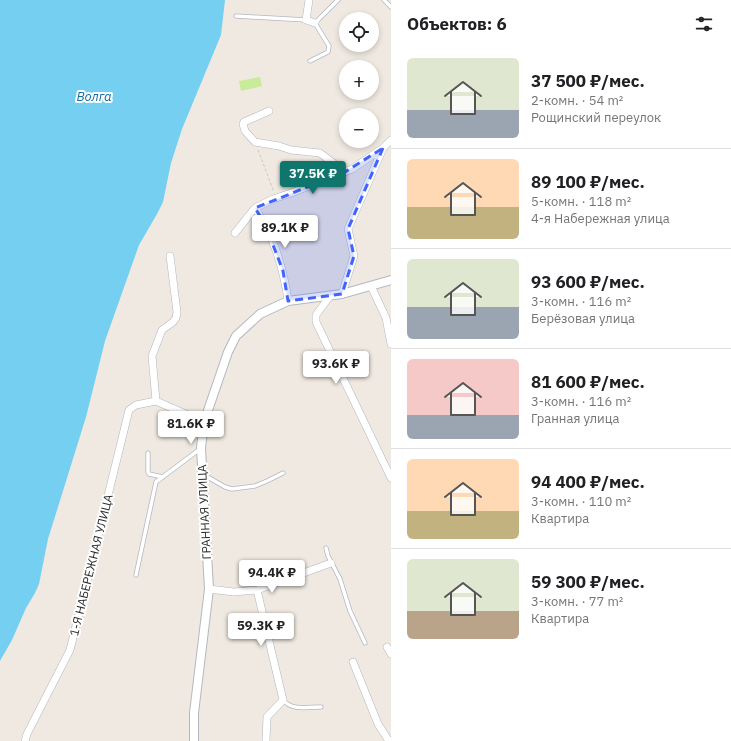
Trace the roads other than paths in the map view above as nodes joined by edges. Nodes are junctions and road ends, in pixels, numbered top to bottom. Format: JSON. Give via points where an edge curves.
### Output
{"nodes":[{"id":1,"x":308,"y":0,"type":"edge"},
{"id":2,"x":338,"y":0,"type":"edge"},
{"id":3,"x":384,"y":0,"type":"edge"},
{"id":4,"x":391,"y":7,"type":"edge"},
{"id":5,"x":236,"y":16,"type":"dead end"},
{"id":6,"x":306,"y":20,"type":"junction"},
{"id":7,"x":315,"y":23,"type":"junction"},
{"id":8,"x":310,"y":61,"type":"dead end"},
{"id":9,"x":269,"y":111,"type":"dead end"},
{"id":10,"x":391,"y":140,"type":"edge"},
{"id":11,"x":383,"y":148,"type":"junction"},
{"id":12,"x":345,"y":172,"type":"junction"},
{"id":13,"x":255,"y":208,"type":"junction"},
{"id":14,"x":235,"y":233,"type":"dead end"},
{"id":15,"x":170,"y":256,"type":"dead end"},
{"id":16,"x":391,"y":280,"type":"edge"},
{"id":17,"x":371,"y":286,"type":"junction"},
{"id":18,"x":342,"y":294,"type":"junction"},
{"id":19,"x":330,"y":296,"type":"junction"},
{"id":20,"x":288,"y":301,"type":"junction"},
{"id":21,"x":391,"y":344,"type":"edge"},
{"id":22,"x":156,"y":401,"type":"junction"},
{"id":23,"x":204,"y":422,"type":"junction"},
{"id":24,"x":201,"y":448,"type":"junction"},
{"id":25,"x":148,"y":453,"type":"dead end"},
{"id":26,"x":283,"y":473,"type":"dead end"},
{"id":27,"x":163,"y":477,"type":"junction"},
{"id":28,"x":391,"y":478,"type":"edge"},
{"id":29,"x":326,"y":548,"type":"dead end"},
{"id":30,"x":331,"y":563,"type":"junction"},
{"id":31,"x":136,"y":575,"type":"dead end"},
{"id":32,"x":209,"y":589,"type":"junction"},
{"id":33,"x":257,"y":590,"type":"junction"},
{"id":34,"x":365,"y":643,"type":"dead end"},
{"id":35,"x":387,"y":647,"type":"dead end"},
{"id":36,"x":391,"y":654,"type":"edge"},
{"id":37,"x":353,"y":662,"type":"dead end"},
{"id":38,"x":283,"y":700,"type":"junction"},
{"id":39,"x":321,"y":707,"type":"dead end"},
{"id":40,"x":25,"y":741,"type":"edge"},
{"id":41,"x":194,"y":741,"type":"edge"},
{"id":42,"x":266,"y":741,"type":"edge"},
{"id":43,"x":389,"y":741,"type":"edge"}],
"edges":[{"from":1,"to":6,"type":"street"},
{"from":2,"to":7,"type":"lane"},
{"from":3,"to":4,"type":"lane"},
{"from":5,"to":6,"type":"lane"},
{"from":6,"to":7,"type":"street"},
{"from":7,"to":8,"type":"lane","via":[[329,50]]},
{"from":9,"to":12,"type":"street","via":[[243,124],[244,131],[254,142],[320,153]]},
{"from":10,"to":11,"type":"street"},
{"from":11,"to":12,"type":"street"},
{"from":11,"to":18,"type":"street","via":[[348,229],[354,256]]},
{"from":12,"to":13,"type":"street"},
{"from":13,"to":14,"type":"street"},
{"from":13,"to":20,"type":"street","via":[[265,224],[283,270]]},
{"from":15,"to":22,"type":"street","via":[[177,312],[173,322],[162,330],[152,356]]},
{"from":16,"to":17,"type":"street","name":"ГРАННАЯ УЛИЦА"},
{"from":17,"to":18,"type":"street","name":"ГРАННАЯ УЛИЦА"},
{"from":17,"to":21,"type":"street","via":[[386,318]]},
{"from":18,"to":19,"type":"street","name":"ГРАННАЯ УЛИЦА"},
{"from":19,"to":20,"type":"street","name":"ГРАННАЯ УЛИЦА"},
{"from":19,"to":28,"type":"street","via":[[316,315],[316,322]]},
{"from":20,"to":23,"type":"street","name":"ГРАННАЯ УЛИЦА","via":[[260,314],[236,336]]},
{"from":22,"to":23,"type":"street"},
{"from":22,"to":40,"type":"street","name":"1-Я НАБЕРЕЖНАЯ УЛИЦА","via":[[136,405],[129,410],[70,650]]},
{"from":23,"to":24,"type":"street","name":"ГРАННАЯ УЛИЦА"},
{"from":24,"to":26,"type":"lane","via":[[204,476],[225,488],[256,486]]},
{"from":24,"to":27,"type":"lane"},
{"from":24,"to":32,"type":"street","name":"ГРАННАЯ УЛИЦА"},
{"from":25,"to":27,"type":"lane","via":[[149,474]]},
{"from":27,"to":31,"type":"lane","via":[[155,486]]},
{"from":29,"to":30,"type":"lane"},
{"from":30,"to":33,"type":"street"},
{"from":30,"to":34,"type":"lane","via":[[340,579],[350,611]]},
{"from":32,"to":33,"type":"street","via":[[234,592]]},
{"from":32,"to":41,"type":"street","name":"ГРАННАЯ УЛИЦА","via":[[194,712]]},
{"from":33,"to":38,"type":"street"},
{"from":35,"to":36,"type":"street"},
{"from":37,"to":43,"type":"street","via":[[378,724]]},
{"from":38,"to":39,"type":"lane","via":[[293,707]]},
{"from":38,"to":42,"type":"street","via":[[267,717]]}]}
